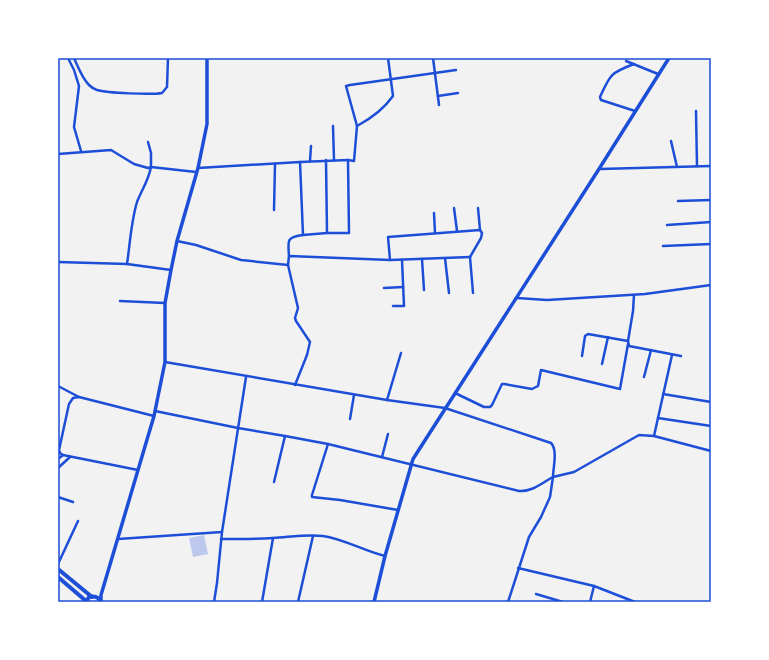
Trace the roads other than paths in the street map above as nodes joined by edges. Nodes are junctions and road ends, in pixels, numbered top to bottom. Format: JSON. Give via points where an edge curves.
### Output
{"nodes":[{"id":1,"x":68,"y":58,"type":"edge"},
{"id":2,"x":74,"y":58,"type":"edge"},
{"id":3,"x":168,"y":58,"type":"edge"},
{"id":4,"x":207,"y":58,"type":"edge"},
{"id":5,"x":388,"y":58,"type":"edge"},
{"id":6,"x":432,"y":58,"type":"edge"},
{"id":7,"x":669,"y":58,"type":"edge"},
{"id":8,"x":626,"y":61,"type":"dead end"},
{"id":9,"x":634,"y":64,"type":"junction"},
{"id":10,"x":456,"y":70,"type":"dead end"},
{"id":11,"x":435,"y":73,"type":"junction"},
{"id":12,"x":658,"y":74,"type":"junction"},
{"id":13,"x":390,"y":79,"type":"junction"},
{"id":14,"x":458,"y":93,"type":"dead end"},
{"id":15,"x":438,"y":96,"type":"junction"},
{"id":16,"x":439,"y":105,"type":"dead end"},
{"id":17,"x":635,"y":111,"type":"junction"},
{"id":18,"x":696,"y":111,"type":"dead end"},
{"id":19,"x":332,"y":126,"type":"dead end"},
{"id":20,"x":357,"y":126,"type":"junction"},
{"id":21,"x":671,"y":141,"type":"dead end"},
{"id":22,"x":148,"y":142,"type":"dead end"},
{"id":23,"x":310,"y":146,"type":"dead end"},
{"id":24,"x":81,"y":151,"type":"junction"},
{"id":25,"x":58,"y":154,"type":"edge"},
{"id":26,"x":326,"y":160,"type":"junction"},
{"id":27,"x":334,"y":160,"type":"junction"},
{"id":28,"x":348,"y":160,"type":"junction"},
{"id":29,"x":310,"y":161,"type":"junction"},
{"id":30,"x":300,"y":162,"type":"junction"},
{"id":31,"x":275,"y":164,"type":"junction"},
{"id":32,"x":697,"y":166,"type":"junction"},
{"id":33,"x":711,"y":166,"type":"edge"},
{"id":34,"x":151,"y":167,"type":"junction"},
{"id":35,"x":677,"y":167,"type":"junction"},
{"id":36,"x":198,"y":168,"type":"junction"},
{"id":37,"x":599,"y":169,"type":"junction"},
{"id":38,"x":196,"y":172,"type":"junction"},
{"id":39,"x":711,"y":200,"type":"edge"},
{"id":40,"x":678,"y":201,"type":"dead end"},
{"id":41,"x":454,"y":208,"type":"dead end"},
{"id":42,"x":478,"y":208,"type":"dead end"},
{"id":43,"x":274,"y":210,"type":"dead end"},
{"id":44,"x":434,"y":213,"type":"dead end"},
{"id":45,"x":711,"y":222,"type":"edge"},
{"id":46,"x":667,"y":225,"type":"dead end"},
{"id":47,"x":480,"y":230,"type":"junction"},
{"id":48,"x":457,"y":232,"type":"junction"},
{"id":49,"x":327,"y":233,"type":"junction"},
{"id":50,"x":435,"y":233,"type":"junction"},
{"id":51,"x":303,"y":235,"type":"junction"},
{"id":52,"x":177,"y":241,"type":"junction"},
{"id":53,"x":711,"y":244,"type":"edge"},
{"id":54,"x":662,"y":246,"type":"dead end"},
{"id":55,"x":289,"y":256,"type":"junction"},
{"id":56,"x":470,"y":257,"type":"junction"},
{"id":57,"x":445,"y":258,"type":"junction"},
{"id":58,"x":422,"y":259,"type":"junction"},
{"id":59,"x":390,"y":260,"type":"junction"},
{"id":60,"x":402,"y":260,"type":"junction"},
{"id":61,"x":58,"y":262,"type":"edge"},
{"id":62,"x":127,"y":264,"type":"junction"},
{"id":63,"x":288,"y":265,"type":"junction"},
{"id":64,"x":171,"y":270,"type":"junction"},
{"id":65,"x":711,"y":285,"type":"edge"},
{"id":66,"x":403,"y":287,"type":"junction"},
{"id":67,"x":384,"y":288,"type":"dead end"},
{"id":68,"x":424,"y":290,"type":"dead end"},
{"id":69,"x":473,"y":292,"type":"dead end"},
{"id":70,"x":449,"y":293,"type":"dead end"},
{"id":71,"x":634,"y":295,"type":"junction"},
{"id":72,"x":516,"y":298,"type":"junction"},
{"id":73,"x":120,"y":301,"type":"dead end"},
{"id":74,"x":165,"y":303,"type":"junction"},
{"id":75,"x":393,"y":306,"type":"dead end"},
{"id":76,"x":608,"y":337,"type":"junction"},
{"id":77,"x":628,"y":343,"type":"junction"},
{"id":78,"x":651,"y":350,"type":"junction"},
{"id":79,"x":401,"y":353,"type":"dead end"},
{"id":80,"x":672,"y":355,"type":"junction"},
{"id":81,"x":582,"y":356,"type":"dead end"},
{"id":82,"x":681,"y":356,"type":"dead end"},
{"id":83,"x":165,"y":362,"type":"junction"},
{"id":84,"x":602,"y":364,"type":"dead end"},
{"id":85,"x":246,"y":377,"type":"junction"},
{"id":86,"x":644,"y":377,"type":"dead end"},
{"id":87,"x":295,"y":385,"type":"junction"},
{"id":88,"x":58,"y":386,"type":"edge"},
{"id":89,"x":455,"y":393,"type":"junction"},
{"id":90,"x":663,"y":394,"type":"junction"},
{"id":91,"x":354,"y":395,"type":"junction"},
{"id":92,"x":79,"y":397,"type":"junction"},
{"id":93,"x":386,"y":400,"type":"junction"},
{"id":94,"x":711,"y":402,"type":"edge"},
{"id":95,"x":446,"y":408,"type":"junction"},
{"id":96,"x":155,"y":411,"type":"junction"},
{"id":97,"x":154,"y":416,"type":"junction"},
{"id":98,"x":658,"y":418,"type":"junction"},
{"id":99,"x":350,"y":419,"type":"dead end"},
{"id":100,"x":711,"y":426,"type":"edge"},
{"id":101,"x":238,"y":428,"type":"junction"},
{"id":102,"x":388,"y":434,"type":"dead end"},
{"id":103,"x":285,"y":436,"type":"junction"},
{"id":104,"x":654,"y":436,"type":"junction"},
{"id":105,"x":328,"y":444,"type":"junction"},
{"id":106,"x":711,"y":451,"type":"edge"},
{"id":107,"x":63,"y":455,"type":"junction"},
{"id":108,"x":71,"y":456,"type":"junction"},
{"id":109,"x":382,"y":457,"type":"junction"},
{"id":110,"x":58,"y":460,"type":"edge"},
{"id":111,"x":411,"y":464,"type":"junction"},
{"id":112,"x":58,"y":468,"type":"edge"},
{"id":113,"x":138,"y":470,"type":"junction"},
{"id":114,"x":553,"y":477,"type":"junction"},
{"id":115,"x":274,"y":482,"type":"dead end"},
{"id":116,"x":58,"y":497,"type":"edge"},
{"id":117,"x":74,"y":502,"type":"dead end"},
{"id":118,"x":398,"y":510,"type":"junction"},
{"id":119,"x":78,"y":521,"type":"dead end"},
{"id":120,"x":222,"y":532,"type":"junction"},
{"id":121,"x":313,"y":536,"type":"junction"},
{"id":122,"x":273,"y":538,"type":"junction"},
{"id":123,"x":118,"y":539,"type":"junction"},
{"id":124,"x":221,"y":539,"type":"junction"},
{"id":125,"x":385,"y":556,"type":"junction"},
{"id":126,"x":58,"y":564,"type":"edge"},
{"id":127,"x":518,"y":568,"type":"junction"},
{"id":128,"x":58,"y":569,"type":"edge"},
{"id":129,"x":58,"y":577,"type":"edge"},
{"id":130,"x":80,"y":586,"type":"junction"},
{"id":131,"x":594,"y":586,"type":"junction"},
{"id":132,"x":75,"y":591,"type":"junction"},
{"id":133,"x":536,"y":594,"type":"dead end"},
{"id":134,"x":101,"y":595,"type":"junction"},
{"id":135,"x":94,"y":597,"type":"junction"},
{"id":136,"x":86,"y":602,"type":"edge"},
{"id":137,"x":101,"y":602,"type":"edge"},
{"id":138,"x":214,"y":602,"type":"edge"},
{"id":139,"x":262,"y":602,"type":"edge"},
{"id":140,"x":298,"y":602,"type":"edge"},
{"id":141,"x":374,"y":602,"type":"edge"},
{"id":142,"x":508,"y":602,"type":"edge"},
{"id":143,"x":563,"y":602,"type":"edge"},
{"id":144,"x":590,"y":602,"type":"edge"},
{"id":145,"x":635,"y":602,"type":"edge"}],
"edges":[{"from":1,"to":24,"type":"street","via":[[79,86],[74,126]]},
{"from":2,"to":3,"type":"street","via":[[85,80],[97,90],[150,94],[162,93],[167,87]]},
{"from":4,"to":36,"type":"street","via":[[207,124]]},
{"from":5,"to":13,"type":"street"},
{"from":6,"to":11,"type":"street"},
{"from":7,"to":12,"type":"street"},
{"from":8,"to":9,"type":"street"},
{"from":9,"to":12,"type":"street"},
{"from":9,"to":17,"type":"street","via":[[610,76],[600,97],[601,100]]},
{"from":10,"to":11,"type":"street"},
{"from":11,"to":13,"type":"street"},
{"from":11,"to":15,"type":"street"},
{"from":12,"to":17,"type":"street"},
{"from":13,"to":20,"type":"street","via":[[393,96],[386,106],[373,118]]},
{"from":13,"to":20,"type":"street","via":[[346,86]]},
{"from":14,"to":15,"type":"street"},
{"from":15,"to":16,"type":"street"},
{"from":17,"to":37,"type":"street"},
{"from":18,"to":32,"type":"street"},
{"from":19,"to":27,"type":"street"},
{"from":20,"to":28,"type":"street","via":[[354,160]]},
{"from":21,"to":35,"type":"street"},
{"from":22,"to":34,"type":"street"},
{"from":23,"to":29,"type":"street"},
{"from":24,"to":25,"type":"street"},
{"from":24,"to":34,"type":"street","via":[[111,150],[134,164]]},
{"from":26,"to":27,"type":"street"},
{"from":26,"to":29,"type":"street"},
{"from":26,"to":49,"type":"street"},
{"from":27,"to":28,"type":"street"},
{"from":28,"to":49,"type":"street","via":[[349,233]]},
{"from":29,"to":30,"type":"street"},
{"from":30,"to":31,"type":"street"},
{"from":30,"to":51,"type":"street"},
{"from":31,"to":36,"type":"street"},
{"from":31,"to":43,"type":"street"},
{"from":32,"to":33,"type":"street"},
{"from":32,"to":35,"type":"street"},
{"from":34,"to":38,"type":"street"},
{"from":34,"to":62,"type":"street","via":[[138,202]]},
{"from":35,"to":37,"type":"street"},
{"from":36,"to":38,"type":"street"},
{"from":37,"to":72,"type":"street"},
{"from":38,"to":52,"type":"street"},
{"from":39,"to":40,"type":"street"},
{"from":41,"to":48,"type":"street"},
{"from":42,"to":47,"type":"street"},
{"from":44,"to":50,"type":"street"},
{"from":45,"to":46,"type":"street"},
{"from":47,"to":48,"type":"street"},
{"from":47,"to":56,"type":"street","via":[[481,238]]},
{"from":48,"to":50,"type":"street"},
{"from":49,"to":51,"type":"street"},
{"from":50,"to":59,"type":"street","via":[[388,237]]},
{"from":51,"to":55,"type":"street","via":[[290,238]]},
{"from":52,"to":63,"type":"street","via":[[241,260]]},
{"from":52,"to":64,"type":"street"},
{"from":53,"to":54,"type":"street"},
{"from":55,"to":59,"type":"street"},
{"from":55,"to":63,"type":"street"},
{"from":56,"to":57,"type":"street"},
{"from":56,"to":69,"type":"street"},
{"from":57,"to":58,"type":"street"},
{"from":57,"to":70,"type":"street"},
{"from":58,"to":60,"type":"street"},
{"from":58,"to":68,"type":"street"},
{"from":59,"to":60,"type":"street"},
{"from":60,"to":66,"type":"street"},
{"from":61,"to":62,"type":"street"},
{"from":62,"to":64,"type":"street"},
{"from":63,"to":87,"type":"street","via":[[298,308],[296,322],[310,342]]},
{"from":64,"to":74,"type":"street"},
{"from":65,"to":71,"type":"street"},
{"from":66,"to":67,"type":"street"},
{"from":66,"to":75,"type":"street","via":[[404,306]]},
{"from":71,"to":72,"type":"street","via":[[547,300]]},
{"from":71,"to":77,"type":"street"},
{"from":72,"to":89,"type":"street"},
{"from":73,"to":74,"type":"street"},
{"from":74,"to":83,"type":"street"},
{"from":76,"to":77,"type":"street"},
{"from":76,"to":81,"type":"street","via":[[586,335]]},
{"from":76,"to":84,"type":"street"},
{"from":77,"to":78,"type":"street","via":[[630,346]]},
{"from":77,"to":89,"type":"street","via":[[620,389],[541,370],[536,388],[502,384],[492,405],[487,408]]},
{"from":78,"to":80,"type":"street"},
{"from":78,"to":86,"type":"street"},
{"from":79,"to":93,"type":"street"},
{"from":80,"to":82,"type":"street"},
{"from":80,"to":90,"type":"street"},
{"from":83,"to":85,"type":"street"},
{"from":83,"to":96,"type":"street"},
{"from":85,"to":87,"type":"street"},
{"from":85,"to":101,"type":"street"},
{"from":87,"to":91,"type":"street"},
{"from":88,"to":92,"type":"street"},
{"from":89,"to":95,"type":"street"},
{"from":90,"to":94,"type":"street"},
{"from":90,"to":98,"type":"street"},
{"from":91,"to":93,"type":"street"},
{"from":91,"to":99,"type":"street"},
{"from":92,"to":97,"type":"street"},
{"from":92,"to":107,"type":"street","via":[[73,398],[69,404],[59,450]]},
{"from":93,"to":95,"type":"street"},
{"from":95,"to":111,"type":"street"},
{"from":95,"to":114,"type":"street","via":[[553,444]]},
{"from":96,"to":97,"type":"street"},
{"from":96,"to":101,"type":"street"},
{"from":97,"to":113,"type":"street"},
{"from":98,"to":100,"type":"street"},
{"from":98,"to":104,"type":"street"},
{"from":101,"to":103,"type":"street"},
{"from":101,"to":120,"type":"street"},
{"from":102,"to":109,"type":"street"},
{"from":103,"to":105,"type":"street"},
{"from":103,"to":115,"type":"street"},
{"from":104,"to":106,"type":"street"},
{"from":104,"to":114,"type":"street","via":[[639,435],[574,472]]},
{"from":105,"to":109,"type":"street"},
{"from":105,"to":118,"type":"street","via":[[312,497]]},
{"from":107,"to":108,"type":"street"},
{"from":107,"to":110,"type":"street"},
{"from":108,"to":112,"type":"street"},
{"from":108,"to":113,"type":"street"},
{"from":109,"to":111,"type":"street"},
{"from":111,"to":114,"type":"street","via":[[524,492]]},
{"from":111,"to":118,"type":"street"},
{"from":113,"to":123,"type":"street"},
{"from":114,"to":127,"type":"street","via":[[550,497],[529,537]]},
{"from":116,"to":117,"type":"street"},
{"from":118,"to":125,"type":"street"},
{"from":119,"to":126,"type":"street"},
{"from":120,"to":123,"type":"street"},
{"from":120,"to":124,"type":"street"},
{"from":121,"to":122,"type":"street"},
{"from":121,"to":125,"type":"street","via":[[324,536]]},
{"from":121,"to":140,"type":"street"},
{"from":122,"to":124,"type":"street"},
{"from":122,"to":139,"type":"street"},
{"from":123,"to":134,"type":"street"},
{"from":124,"to":138,"type":"street"},
{"from":125,"to":141,"type":"street"},
{"from":127,"to":131,"type":"street"},
{"from":127,"to":142,"type":"street"},
{"from":128,"to":130,"type":"main road"},
{"from":129,"to":132,"type":"main road"},
{"from":130,"to":132,"type":"main road"},
{"from":130,"to":135,"type":"main road"},
{"from":131,"to":144,"type":"street"},
{"from":131,"to":145,"type":"street"},
{"from":132,"to":136,"type":"main road"},
{"from":133,"to":143,"type":"street"},
{"from":134,"to":135,"type":"street"},
{"from":134,"to":137,"type":"street"},
{"from":135,"to":136,"type":"main road"},
{"from":135,"to":137,"type":"main road"}]}
